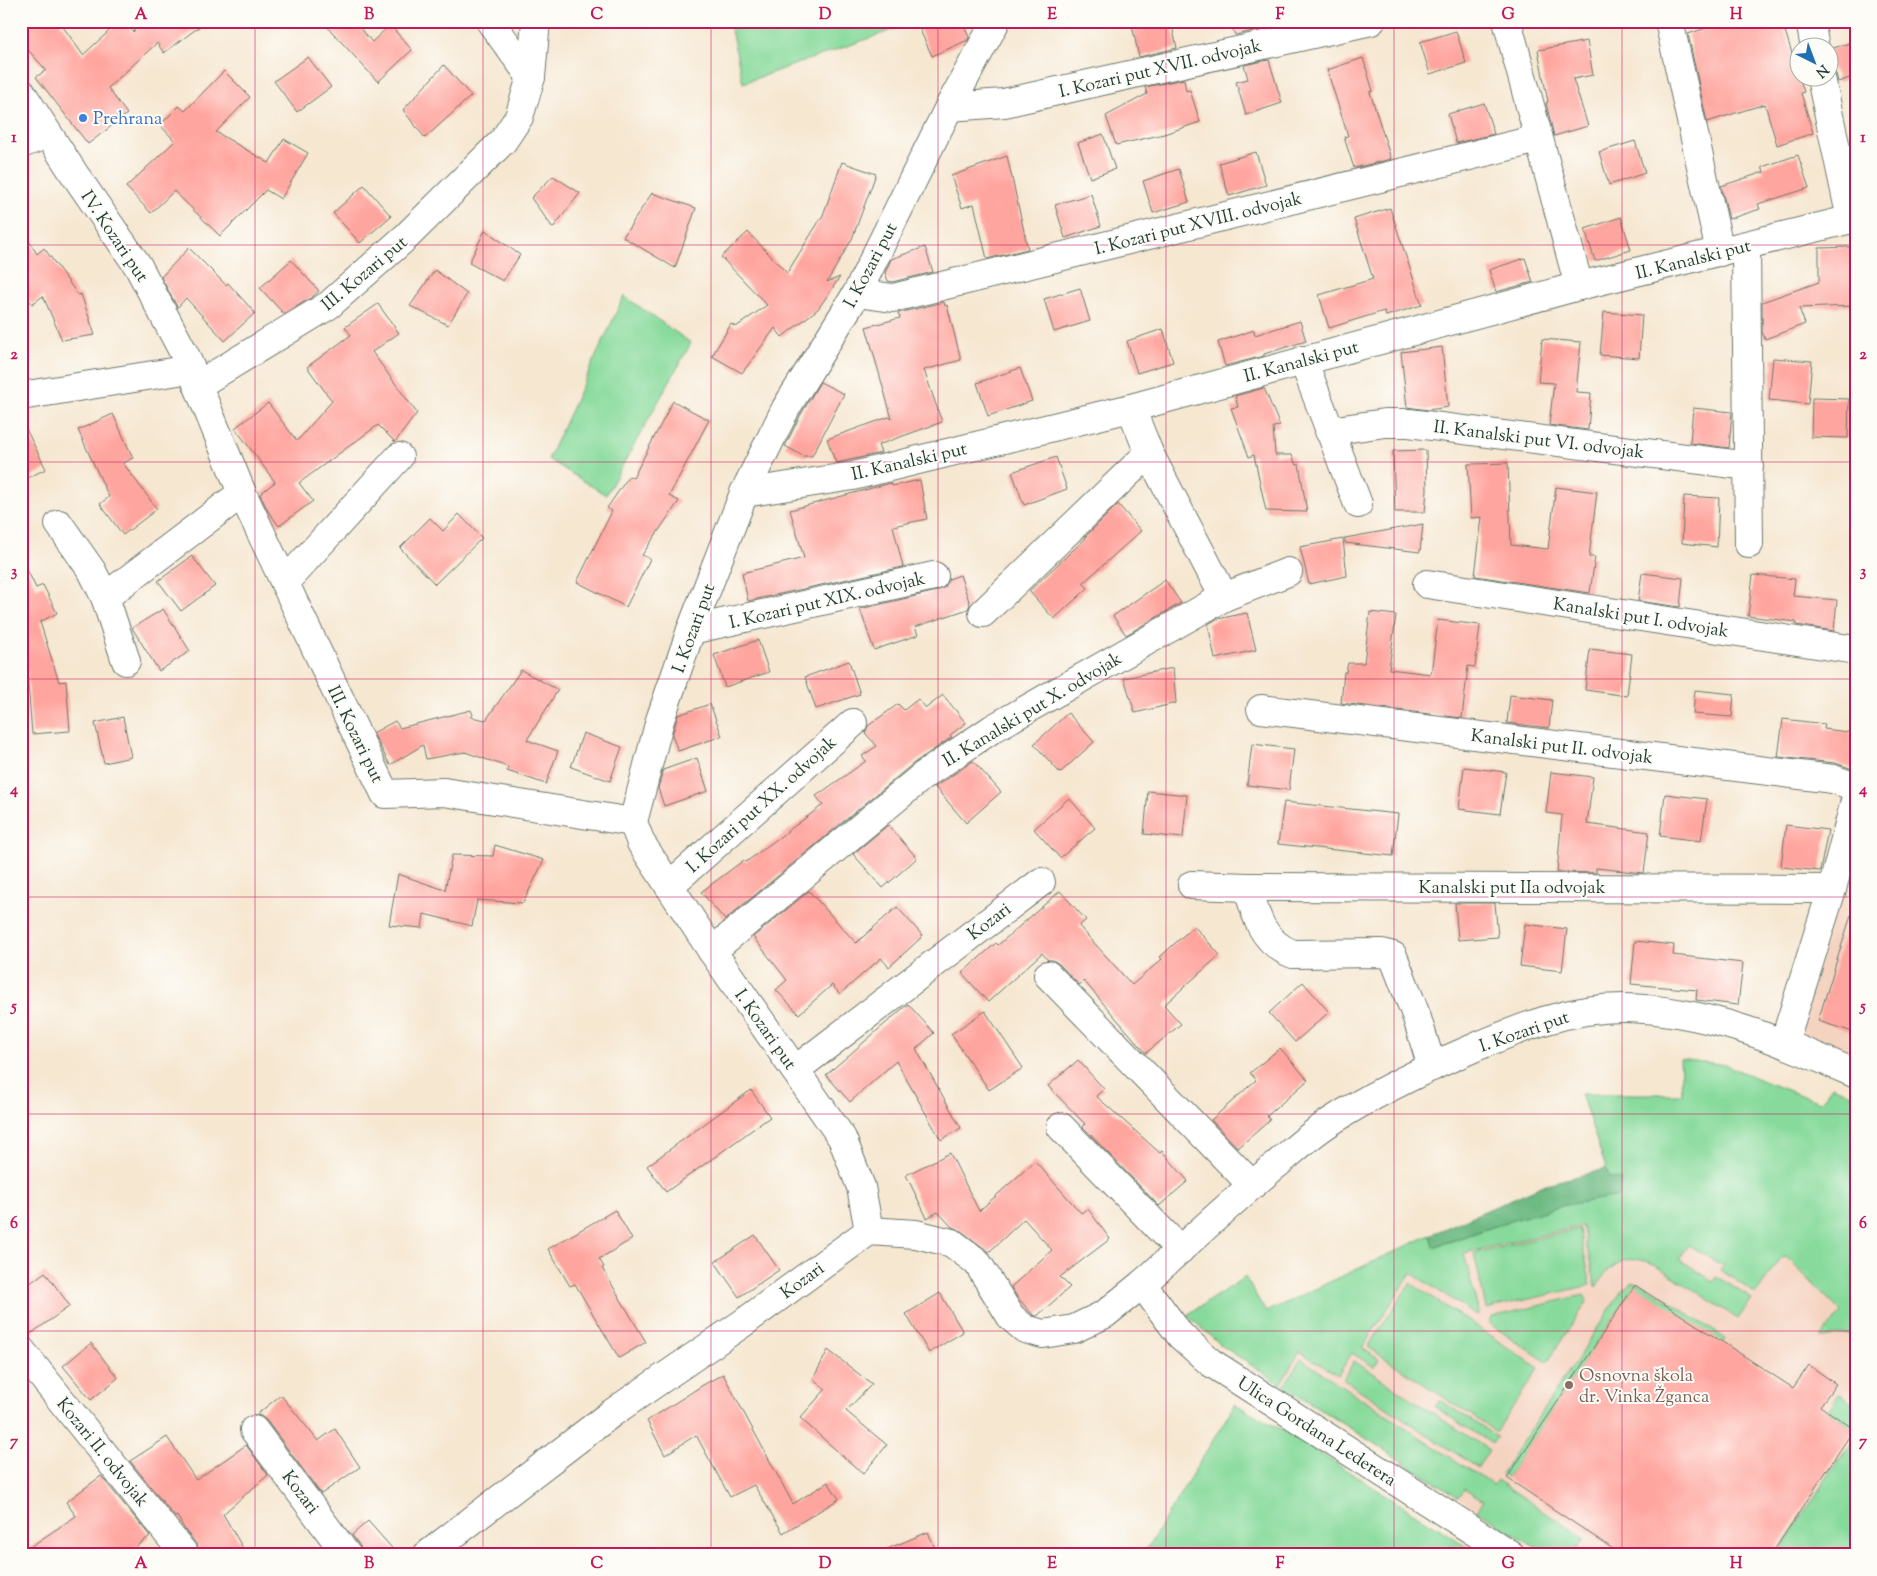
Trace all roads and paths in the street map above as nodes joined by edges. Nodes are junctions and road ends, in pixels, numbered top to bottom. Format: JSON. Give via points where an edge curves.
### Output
{"nodes":[{"id":1,"x":490,"y":21,"type":"edge"},
{"id":2,"x":536,"y":21,"type":"edge"},
{"id":3,"x":996,"y":21,"type":"edge"},
{"id":4,"x":1371,"y":21,"type":"edge"},
{"id":5,"x":1506,"y":21,"type":"edge"},
{"id":6,"x":1669,"y":21,"type":"edge"},
{"id":7,"x":1810,"y":21,"type":"edge"},
{"id":8,"x":1813,"y":38,"type":"edge"},
{"id":9,"x":531,"y":78,"type":"junction"},
{"id":10,"x":1824,"y":88,"type":"edge"},
{"id":11,"x":21,"y":92,"type":"edge"},
{"id":12,"x":949,"y":108,"type":"junction"},
{"id":13,"x":48,"y":134,"type":"junction"},
{"id":14,"x":1538,"y":140,"type":"junction"},
{"id":15,"x":21,"y":144,"type":"edge"},
{"id":16,"x":1853,"y":219,"type":"edge"},
{"id":17,"x":1746,"y":246,"type":"junction"},
{"id":18,"x":1720,"y":252,"type":"junction"},
{"id":19,"x":1579,"y":286,"type":"junction"},
{"id":20,"x":857,"y":293,"type":"junction"},
{"id":21,"x":1303,"y":360,"type":"junction"},
{"id":22,"x":194,"y":377,"type":"junction"},
{"id":23,"x":21,"y":396,"type":"edge"},
{"id":24,"x":1130,"y":408,"type":"junction"},
{"id":25,"x":1329,"y":431,"type":"junction"},
{"id":26,"x":1149,"y":453,"type":"junction"},
{"id":27,"x":398,"y":457,"type":"dead end"},
{"id":28,"x":1749,"y":466,"type":"junction"},
{"id":29,"x":242,"y":493,"type":"junction"},
{"id":30,"x":744,"y":493,"type":"junction"},
{"id":31,"x":1358,"y":504,"type":"dead end"},
{"id":32,"x":59,"y":524,"type":"dead end"},
{"id":33,"x":1749,"y":544,"type":"dead end"},
{"id":34,"x":1288,"y":572,"type":"dead end"},
{"id":35,"x":934,"y":576,"type":"dead end"},
{"id":36,"x":285,"y":582,"type":"junction"},
{"id":37,"x":1427,"y":584,"type":"dead end"},
{"id":38,"x":105,"y":597,"type":"junction"},
{"id":39,"x":1224,"y":597,"type":"junction"},
{"id":40,"x":983,"y":613,"type":"dead end"},
{"id":41,"x":691,"y":630,"type":"junction"},
{"id":42,"x":1856,"y":650,"type":"edge"},
{"id":43,"x":126,"y":661,"type":"dead end"},
{"id":44,"x":1261,"y":709,"type":"dead end"},
{"id":45,"x":852,"y":722,"type":"dead end"},
{"id":46,"x":1856,"y":796,"type":"edge"},
{"id":47,"x":633,"y":822,"type":"junction"},
{"id":48,"x":1041,"y":882,"type":"dead end"},
{"id":49,"x":1192,"y":885,"type":"dead end"},
{"id":50,"x":669,"y":886,"type":"junction"},
{"id":51,"x":1248,"y":886,"type":"junction"},
{"id":52,"x":1832,"y":889,"type":"junction"},
{"id":53,"x":712,"y":951,"type":"junction"},
{"id":54,"x":1048,"y":975,"type":"dead end"},
{"id":55,"x":1784,"y":1043,"type":"junction"},
{"id":56,"x":1432,"y":1067,"type":"junction"},
{"id":57,"x":794,"y":1070,"type":"junction"},
{"id":58,"x":1856,"y":1074,"type":"edge"},
{"id":59,"x":1061,"y":1127,"type":"dead end"},
{"id":60,"x":1252,"y":1184,"type":"junction"},
{"id":61,"x":870,"y":1231,"type":"junction"},
{"id":62,"x":1180,"y":1250,"type":"junction"},
{"id":63,"x":1142,"y":1284,"type":"junction"},
{"id":64,"x":21,"y":1350,"type":"edge"},
{"id":65,"x":254,"y":1430,"type":"dead end"},
{"id":66,"x":185,"y":1555,"type":"edge"},
{"id":67,"x":347,"y":1555,"type":"edge"},
{"id":68,"x":427,"y":1555,"type":"edge"},
{"id":69,"x":1511,"y":1555,"type":"edge"}],
"edges":[{"from":1,"to":9,"type":"street"},
{"from":2,"to":9,"type":"street","name":"III. Kozari put"},
{"from":3,"to":12,"type":"street","name":"I. Kozari put"},
{"from":4,"to":12,"type":"street","name":"I. Kozari put XVII. odvojak","via":[[1004,103]]},
{"from":5,"to":14,"type":"street"},
{"from":6,"to":18,"type":"street"},
{"from":7,"to":8,"type":"street"},
{"from":9,"to":22,"type":"street","name":"III. Kozari put","via":[[519,117],[503,141],[408,236],[329,305]]},
{"from":10,"to":16,"type":"street"},
{"from":11,"to":13,"type":"street","name":"IV. Kozari put"},
{"from":12,"to":20,"type":"street","name":"I. Kozari put"},
{"from":13,"to":15,"type":"street"},
{"from":13,"to":22,"type":"street","name":"IV. Kozari put","via":[[138,266]]},
{"from":14,"to":19,"type":"street"},
{"from":14,"to":20,"type":"street","name":"I. Kozari put XVIII. odvojak","via":[[893,298]]},
{"from":16,"to":17,"type":"street","name":"II. Kanalski put"},
{"from":17,"to":18,"type":"street","name":"II. Kanalski put"},
{"from":17,"to":28,"type":"street"},
{"from":18,"to":19,"type":"street","name":"II. Kanalski put"},
{"from":19,"to":21,"type":"street","name":"II. Kanalski put"},
{"from":20,"to":30,"type":"street","name":"I. Kozari put","via":[[786,408]]},
{"from":21,"to":24,"type":"street","name":"II. Kanalski put"},
{"from":21,"to":25,"type":"street"},
{"from":22,"to":23,"type":"street"},
{"from":22,"to":29,"type":"street","name":"III. Kozari put"},
{"from":24,"to":26,"type":"street"},
{"from":24,"to":30,"type":"street","name":"II. Kanalski put","via":[[852,476]]},
{"from":25,"to":28,"type":"street","name":"II. Kanalski put VI. odvojak","via":[[1409,423]]},
{"from":25,"to":31,"type":"street"},
{"from":26,"to":39,"type":"street"},
{"from":26,"to":40,"type":"street"},
{"from":27,"to":36,"type":"street"},
{"from":28,"to":33,"type":"street"},
{"from":29,"to":36,"type":"street","name":"III. Kozari put"},
{"from":29,"to":38,"type":"street"},
{"from":30,"to":41,"type":"street","name":"I. Kozari put"},
{"from":32,"to":38,"type":"street","via":[[92,571]]},
{"from":34,"to":39,"type":"street","name":"II. Kanalski put X. odvojak"},
{"from":35,"to":41,"type":"street","name":"I. Kozari put XIX. odvojak"},
{"from":36,"to":47,"type":"street","name":"III. Kozari put","via":[[385,794],[444,792]]},
{"from":37,"to":42,"type":"street","name":"Kanalski put I. odvojak"},
{"from":38,"to":43,"type":"street"},
{"from":39,"to":53,"type":"street","name":"II. Kanalski put X. odvojak","via":[[992,729],[924,775]]},
{"from":41,"to":47,"type":"street","name":"I. Kozari put","via":[[660,720]]},
{"from":44,"to":46,"type":"street","name":"Kanalski put II. odvojak","via":[[1833,779],[1853,786]]},
{"from":45,"to":50,"type":"street","name":"I. Kozari put XX. odvojak"},
{"from":46,"to":52,"type":"street","name":"Kanalski put II. odvojak"},
{"from":47,"to":50,"type":"street","name":"I. Kozari put","via":[[641,843]]},
{"from":48,"to":57,"type":"street","name":"Kozari"},
{"from":49,"to":51,"type":"street","name":"Kanalski put IIa odvojak"},
{"from":50,"to":53,"type":"street","name":"I. Kozari put"},
{"from":51,"to":52,"type":"street","name":"Kanalski put IIa odvojak"},
{"from":51,"to":56,"type":"street","via":[[1259,923],[1282,949],[1293,954],[1382,953],[1393,956]]},
{"from":52,"to":55,"type":"street","name":"Kanalski put II. odvojak"},
{"from":53,"to":57,"type":"street","name":"I. Kozari put"},
{"from":54,"to":60,"type":"street"},
{"from":55,"to":56,"type":"street","name":"I. Kozari put","via":[[1691,1015],[1624,1008],[1587,1010],[1514,1030]]},
{"from":55,"to":58,"type":"street","name":"I. Kozari put"},
{"from":56,"to":60,"type":"street","name":"I. Kozari put","via":[[1350,1110],[1308,1138]]},
{"from":57,"to":61,"type":"street","name":"I. Kozari put","via":[[842,1138],[861,1186]]},
{"from":59,"to":62,"type":"street"},
{"from":60,"to":62,"type":"street"},
{"from":61,"to":63,"type":"street","via":[[916,1234],[952,1243],[977,1262],[1011,1317],[1025,1329],[1043,1334],[1074,1329],[1105,1314]]},
{"from":61,"to":68,"type":"street","name":"Kozari","via":[[612,1413]]},
{"from":62,"to":63,"type":"street"},
{"from":63,"to":69,"type":"street","name":"Ulica Gordana Lederera","via":[[1180,1335],[1210,1362]]},
{"from":64,"to":66,"type":"street","name":"Kozari II. odvojak"},
{"from":65,"to":67,"type":"street","name":"Kozari"}]}
